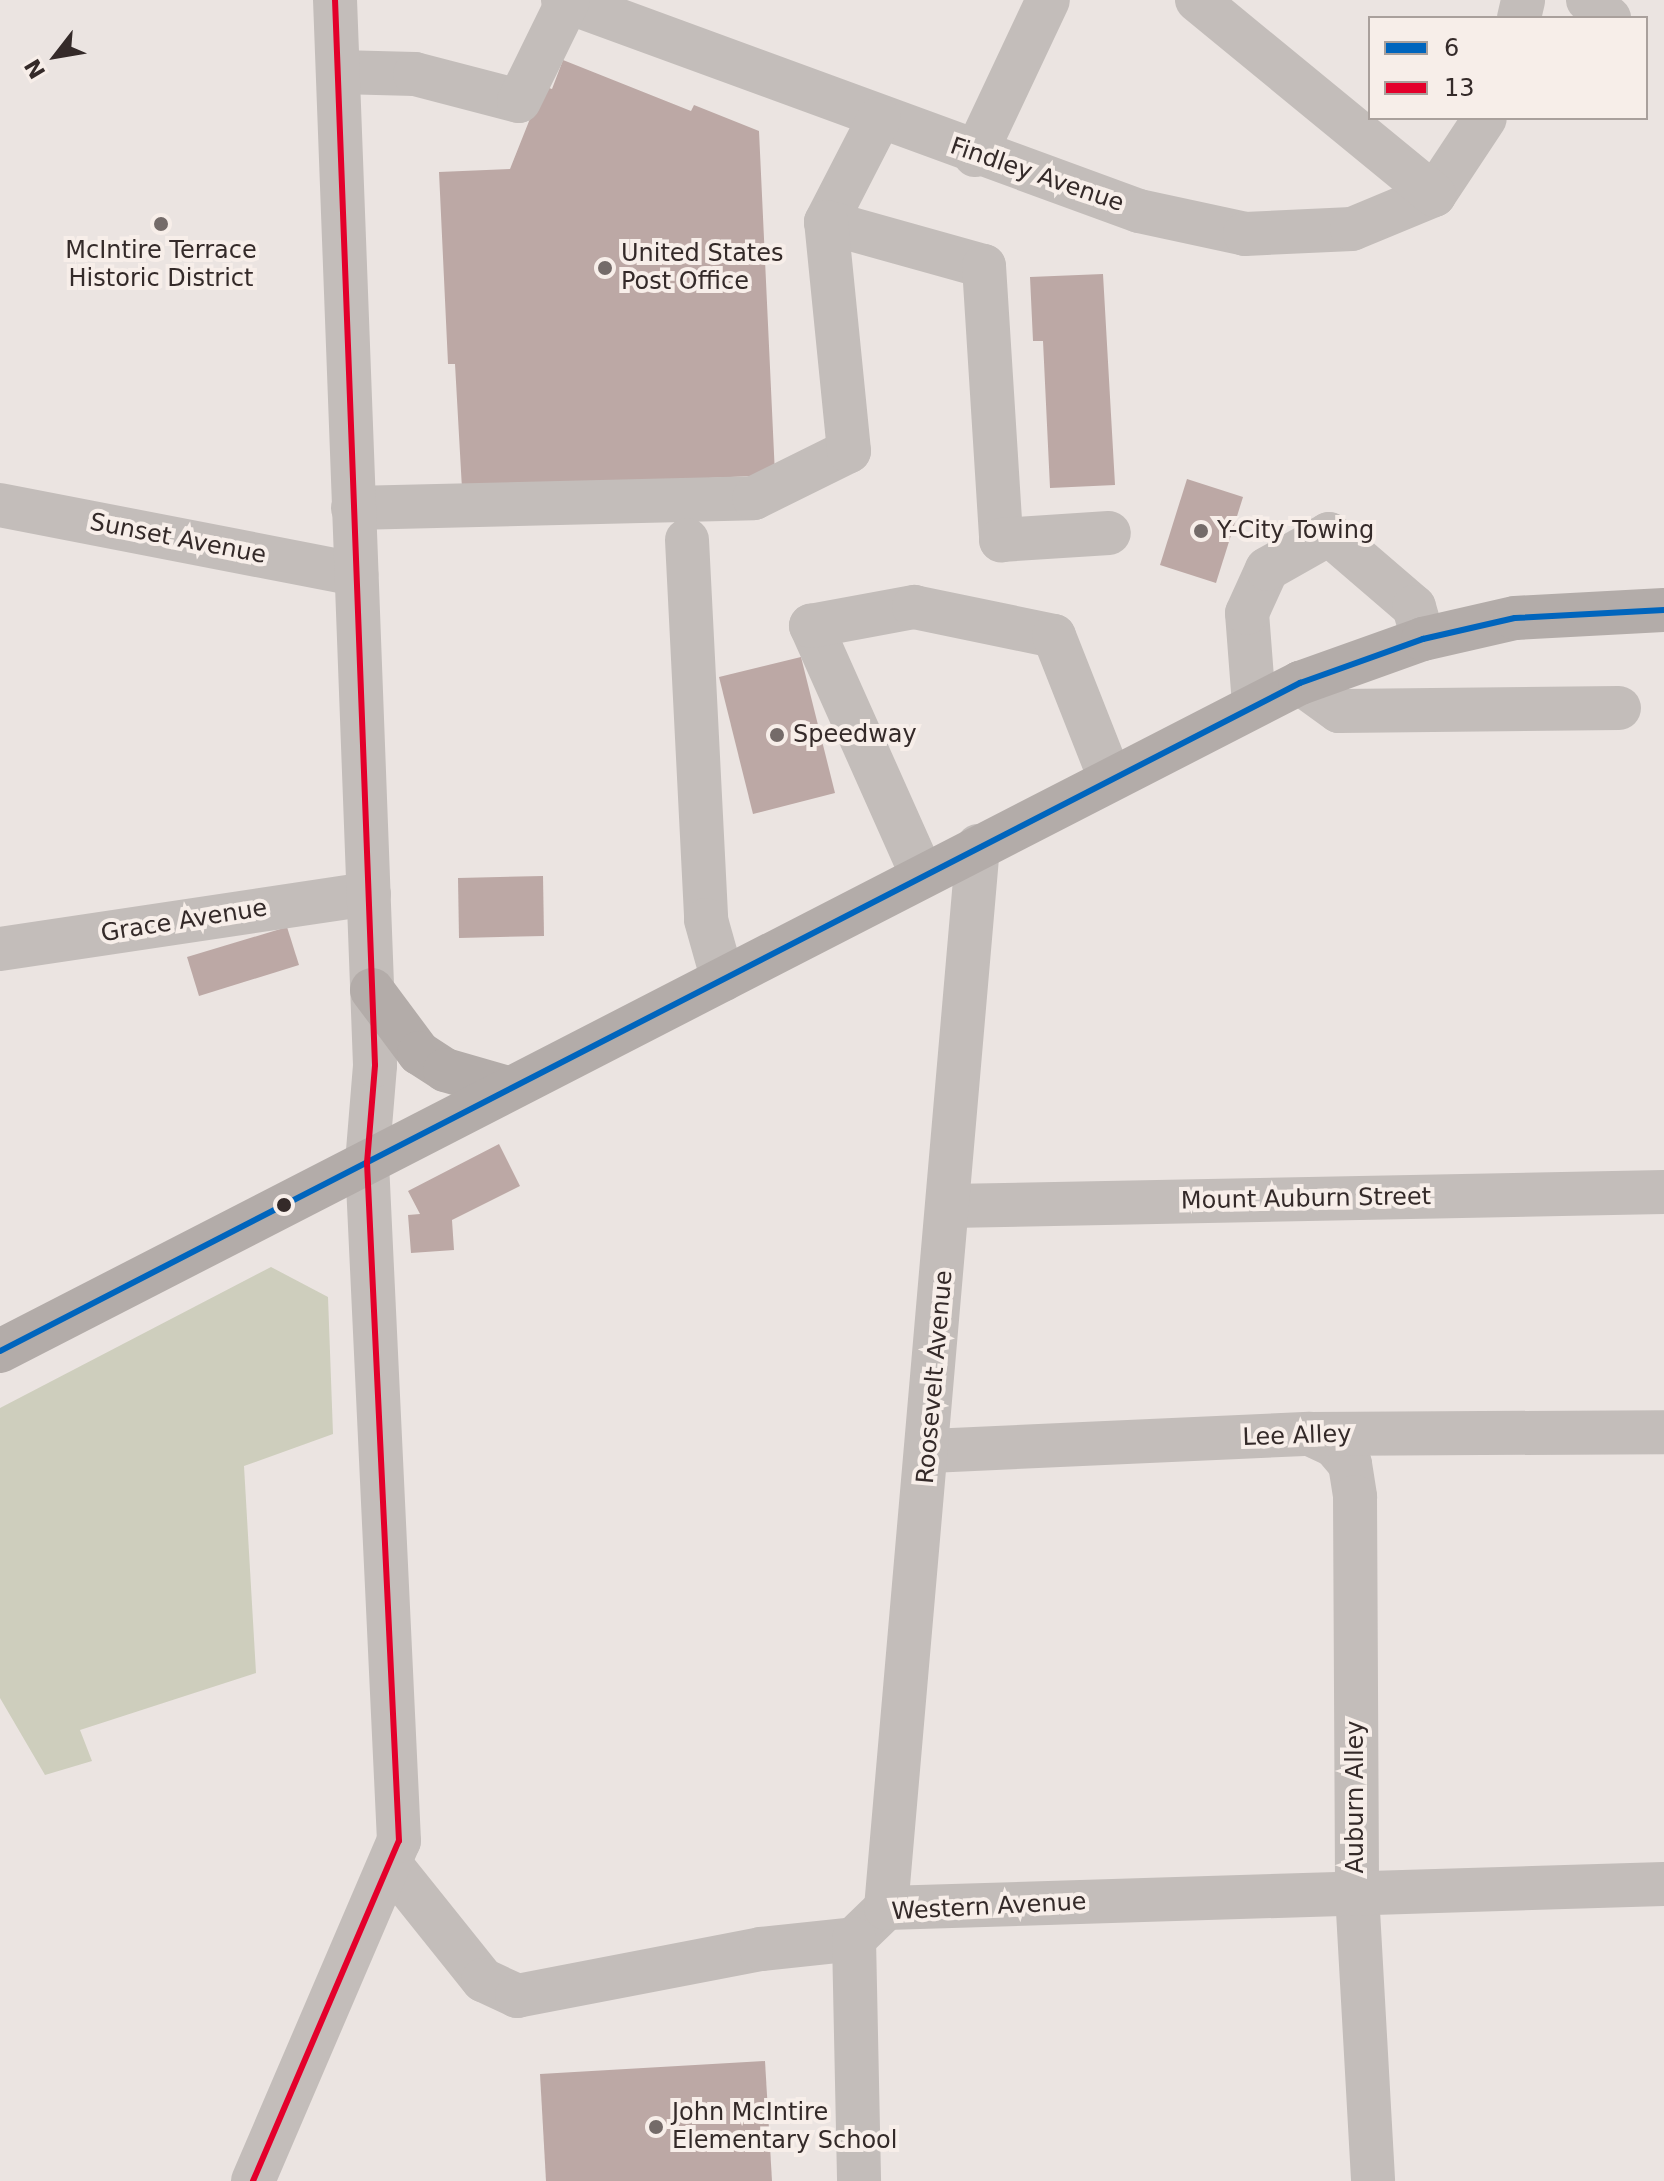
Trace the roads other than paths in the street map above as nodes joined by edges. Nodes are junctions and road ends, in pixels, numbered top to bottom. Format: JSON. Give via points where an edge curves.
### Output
{"nodes":[{"id":1,"x":335,"y":0,"type":"edge"},
{"id":2,"x":1048,"y":0,"type":"edge"},
{"id":3,"x":1197,"y":0,"type":"edge"},
{"id":4,"x":1588,"y":0,"type":"edge"},
{"id":5,"x":565,"y":1,"type":"edge"},
{"id":6,"x":1607,"y":16,"type":"edge"},
{"id":7,"x":339,"y":72,"type":"junction"},
{"id":8,"x":879,"y":119,"type":"junction"},
{"id":9,"x":1484,"y":120,"type":"edge"},
{"id":10,"x":975,"y":155,"type":"junction"},
{"id":11,"x":1434,"y":195,"type":"junction"},
{"id":12,"x":826,"y":222,"type":"junction"},
{"id":13,"x":0,"y":505,"type":"edge"},
{"id":14,"x":353,"y":508,"type":"junction"},
{"id":15,"x":1109,"y":533,"type":"dead end"},
{"id":16,"x":687,"y":540,"type":"dead end"},
{"id":17,"x":356,"y":574,"type":"junction"},
{"id":18,"x":1648,"y":609,"type":"edge"},
{"id":19,"x":1423,"y":639,"type":"junction"},
{"id":20,"x":1300,"y":683,"type":"junction"},
{"id":21,"x":1254,"y":704,"type":"junction"},
{"id":22,"x":1619,"y":708,"type":"dead end"},
{"id":23,"x":1110,"y":778,"type":"junction"},
{"id":24,"x":978,"y":846,"type":"junction"},
{"id":25,"x":922,"y":875,"type":"junction"},
{"id":26,"x":369,"y":894,"type":"junction"},
{"id":27,"x":0,"y":949,"type":"edge"},
{"id":28,"x":723,"y":980,"type":"junction"},
{"id":29,"x":372,"y":990,"type":"junction"},
{"id":30,"x":508,"y":1088,"type":"junction"},
{"id":31,"x":367,"y":1163,"type":"junction"},
{"id":32,"x":1664,"y":1192,"type":"edge"},
{"id":33,"x":949,"y":1206,"type":"junction"},
{"id":34,"x":0,"y":1351,"type":"edge"},
{"id":35,"x":1664,"y":1432,"type":"edge"},
{"id":36,"x":1310,"y":1434,"type":"junction"},
{"id":37,"x":930,"y":1451,"type":"junction"},
{"id":38,"x":390,"y":1864,"type":"junction"},
{"id":39,"x":1664,"y":1884,"type":"edge"},
{"id":40,"x":1357,"y":1893,"type":"junction"},
{"id":41,"x":886,"y":1908,"type":"junction"},
{"id":42,"x":854,"y":1939,"type":"junction"},
{"id":43,"x":253,"y":2181,"type":"edge"},
{"id":44,"x":859,"y":2181,"type":"edge"},
{"id":45,"x":1373,"y":2181,"type":"edge"}],
"edges":[{"from":1,"to":7,"type":"street"},
{"from":2,"to":10,"type":"street"},
{"from":3,"to":11,"type":"street"},
{"from":4,"to":6,"type":"street"},
{"from":5,"to":7,"type":"street","via":[[519,101],[415,74]]},
{"from":5,"to":8,"type":"street","name":"Findley Avenue"},
{"from":7,"to":14,"type":"street"},
{"from":8,"to":10,"type":"street","name":"Findley Avenue"},
{"from":8,"to":12,"type":"street"},
{"from":9,"to":11,"type":"street"},
{"from":10,"to":11,"type":"street","name":"Findley Avenue","via":[[1139,211],[1245,234],[1352,229]]},
{"from":12,"to":14,"type":"street","via":[[849,451],[754,498]]},
{"from":12,"to":15,"type":"street","via":[[984,266],[1001,540]]},
{"from":13,"to":17,"type":"street","name":"Sunset Avenue"},
{"from":14,"to":17,"type":"street"},
{"from":16,"to":28,"type":"street","via":[[706,920]]},
{"from":17,"to":26,"type":"street"},
{"from":18,"to":19,"type":"main road","via":[[1515,618]]},
{"from":19,"to":20,"type":"main road"},
{"from":19,"to":21,"type":"street","via":[[1414,607],[1329,534],[1267,569],[1247,613]]},
{"from":20,"to":21,"type":"main road"},
{"from":20,"to":22,"type":"street","via":[[1339,711]]},
{"from":21,"to":23,"type":"main road"},
{"from":23,"to":24,"type":"main road"},
{"from":23,"to":25,"type":"street","via":[[1054,636],[914,607],[811,626]]},
{"from":24,"to":25,"type":"main road"},
{"from":24,"to":33,"type":"street","name":"Roosevelt Avenue"},
{"from":25,"to":28,"type":"main road"},
{"from":26,"to":27,"type":"street","name":"Grace Avenue"},
{"from":26,"to":29,"type":"street"},
{"from":28,"to":30,"type":"main road"},
{"from":29,"to":30,"type":"main road","via":[[419,1053],[445,1070]]},
{"from":29,"to":31,"type":"street","via":[[375,1065]]},
{"from":30,"to":31,"type":"main road"},
{"from":31,"to":34,"type":"main road"},
{"from":31,"to":38,"type":"street","via":[[399,1841]]},
{"from":32,"to":33,"type":"street","name":"Mount Auburn Street"},
{"from":33,"to":37,"type":"street","name":"Roosevelt Avenue"},
{"from":35,"to":36,"type":"street","name":"Lee Alley"},
{"from":36,"to":37,"type":"street","name":"Lee Alley"},
{"from":36,"to":40,"type":"street","name":"Auburn Alley","via":[[1334,1445],[1350,1464],[1355,1497]]},
{"from":37,"to":41,"type":"street","name":"Roosevelt Avenue"},
{"from":38,"to":42,"type":"street","via":[[483,1980],[517,1996],[761,1949]]},
{"from":38,"to":43,"type":"street"},
{"from":39,"to":40,"type":"street","name":"Western Avenue"},
{"from":40,"to":41,"type":"street","name":"Western Avenue"},
{"from":40,"to":45,"type":"street","name":"Auburn Alley"},
{"from":41,"to":42,"type":"street","name":"Western Avenue"},
{"from":42,"to":44,"type":"street"}]}
